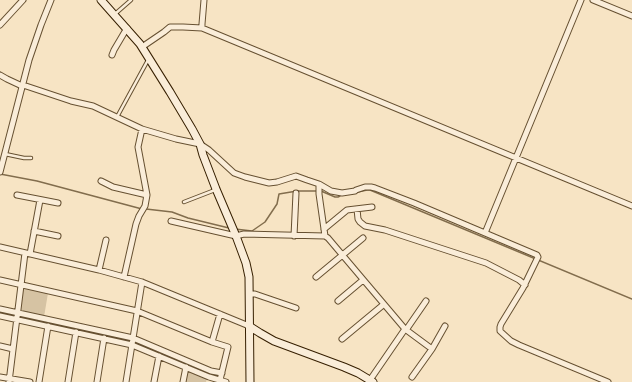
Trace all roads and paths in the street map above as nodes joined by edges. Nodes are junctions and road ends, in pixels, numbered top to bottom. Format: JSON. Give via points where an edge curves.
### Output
{"nodes":[{"id":1,"x":23,"y":0,"type":"edge"},
{"id":2,"x":51,"y":0,"type":"edge"},
{"id":3,"x":102,"y":0,"type":"edge"},
{"id":4,"x":131,"y":0,"type":"edge"},
{"id":5,"x":204,"y":0,"type":"edge"},
{"id":6,"x":581,"y":0,"type":"edge"},
{"id":7,"x":593,"y":0,"type":"edge"},
{"id":8,"x":115,"y":14,"type":"junction"},
{"id":9,"x":632,"y":16,"type":"edge"},
{"id":10,"x":2,"y":19,"type":"edge"},
{"id":11,"x":0,"y":25,"type":"edge"},
{"id":12,"x":127,"y":28,"type":"junction"},
{"id":13,"x":202,"y":28,"type":"junction"},
{"id":14,"x":142,"y":47,"type":"junction"},
{"id":15,"x":112,"y":54,"type":"dead end"},
{"id":16,"x":149,"y":58,"type":"junction"},
{"id":17,"x":0,"y":75,"type":"edge"},
{"id":18,"x":22,"y":85,"type":"junction"},
{"id":19,"x":116,"y":118,"type":"junction"},
{"id":20,"x":142,"y":129,"type":"junction"},
{"id":21,"x":200,"y":144,"type":"junction"},
{"id":22,"x":0,"y":147,"type":"edge"},
{"id":23,"x":6,"y":148,"type":"junction"},
{"id":24,"x":5,"y":154,"type":"junction"},
{"id":25,"x":516,"y":157,"type":"junction"},
{"id":26,"x":31,"y":158,"type":"dead end"},
{"id":27,"x":0,"y":172,"type":"edge"},
{"id":28,"x":101,"y":181,"type":"dead end"},
{"id":29,"x":319,"y":186,"type":"junction"},
{"id":30,"x":216,"y":189,"type":"junction"},
{"id":31,"x":296,"y":193,"type":"dead end"},
{"id":32,"x":147,"y":195,"type":"junction"},
{"id":33,"x":17,"y":196,"type":"dead end"},
{"id":34,"x":40,"y":200,"type":"junction"},
{"id":35,"x":184,"y":202,"type":"dead end"},
{"id":36,"x":58,"y":203,"type":"dead end"},
{"id":37,"x":632,"y":206,"type":"edge"},
{"id":38,"x":372,"y":207,"type":"dead end"},
{"id":39,"x":357,"y":209,"type":"junction"},
{"id":40,"x":171,"y":221,"type":"dead end"},
{"id":41,"x":324,"y":229,"type":"junction"},
{"id":42,"x":34,"y":231,"type":"junction"},
{"id":43,"x":485,"y":233,"type":"junction"},
{"id":44,"x":236,"y":234,"type":"junction"},
{"id":45,"x":58,"y":236,"type":"dead end"},
{"id":46,"x":294,"y":236,"type":"junction"},
{"id":47,"x":325,"y":236,"type":"junction"},
{"id":48,"x":363,"y":238,"type":"dead end"},
{"id":49,"x":106,"y":240,"type":"dead end"},
{"id":50,"x":0,"y":247,"type":"edge"},
{"id":51,"x":28,"y":254,"type":"junction"},
{"id":52,"x":342,"y":256,"type":"junction"},
{"id":53,"x":99,"y":270,"type":"junction"},
{"id":54,"x":124,"y":277,"type":"junction"},
{"id":55,"x":316,"y":277,"type":"dead end"},
{"id":56,"x":0,"y":280,"type":"edge"},
{"id":57,"x":363,"y":280,"type":"junction"},
{"id":58,"x":142,"y":282,"type":"junction"},
{"id":59,"x":21,"y":285,"type":"junction"},
{"id":60,"x":525,"y":286,"type":"junction"},
{"id":61,"x":249,"y":294,"type":"junction"},
{"id":62,"x":338,"y":301,"type":"dead end"},
{"id":63,"x":426,"y":301,"type":"dead end"},
{"id":64,"x":383,"y":305,"type":"junction"},
{"id":65,"x":296,"y":308,"type":"dead end"},
{"id":66,"x":0,"y":309,"type":"edge"},
{"id":67,"x":137,"y":311,"type":"junction"},
{"id":68,"x":18,"y":313,"type":"junction"},
{"id":69,"x":220,"y":314,"type":"junction"},
{"id":70,"x":0,"y":316,"type":"edge"},
{"id":71,"x":17,"y":320,"type":"junction"},
{"id":72,"x":48,"y":326,"type":"junction"},
{"id":73,"x":249,"y":326,"type":"junction"},
{"id":74,"x":445,"y":326,"type":"dead end"},
{"id":75,"x":406,"y":330,"type":"junction"},
{"id":76,"x":76,"y":332,"type":"junction"},
{"id":77,"x":104,"y":338,"type":"junction"},
{"id":78,"x":133,"y":338,"type":"junction"},
{"id":79,"x":342,"y":339,"type":"dead end"},
{"id":80,"x":212,"y":342,"type":"junction"},
{"id":81,"x":132,"y":345,"type":"junction"},
{"id":82,"x":0,"y":346,"type":"edge"},
{"id":83,"x":432,"y":348,"type":"junction"},
{"id":84,"x":13,"y":349,"type":"junction"},
{"id":85,"x":159,"y":356,"type":"junction"},
{"id":86,"x":186,"y":367,"type":"junction"},
{"id":87,"x":222,"y":373,"type":"junction"},
{"id":88,"x":0,"y":377,"type":"edge"},
{"id":89,"x":412,"y":377,"type":"dead end"},
{"id":90,"x":208,"y":379,"type":"edge"},
{"id":91,"x":9,"y":380,"type":"edge"},
{"id":92,"x":223,"y":381,"type":"edge"},
{"id":93,"x":372,"y":381,"type":"edge"},
{"id":94,"x":30,"y":382,"type":"edge"},
{"id":95,"x":39,"y":382,"type":"edge"},
{"id":96,"x":68,"y":382,"type":"edge"},
{"id":97,"x":97,"y":382,"type":"edge"},
{"id":98,"x":126,"y":382,"type":"edge"},
{"id":99,"x":154,"y":382,"type":"edge"},
{"id":100,"x":183,"y":382,"type":"edge"},
{"id":101,"x":250,"y":382,"type":"edge"},
{"id":102,"x":608,"y":382,"type":"edge"}],
"edges":[{"from":1,"to":10,"type":"street"},
{"from":2,"to":18,"type":"street"},
{"from":3,"to":8,"type":"street"},
{"from":4,"to":8,"type":"lane"},
{"from":5,"to":13,"type":"street"},
{"from":6,"to":25,"type":"street"},
{"from":7,"to":9,"type":"street"},
{"from":8,"to":12,"type":"street"},
{"from":10,"to":11,"type":"street"},
{"from":12,"to":14,"type":"street"},
{"from":12,"to":15,"type":"street"},
{"from":13,"to":14,"type":"street","via":[[170,27]]},
{"from":13,"to":25,"type":"street"},
{"from":14,"to":16,"type":"street"},
{"from":16,"to":19,"type":"lane"},
{"from":16,"to":21,"type":"street"},
{"from":17,"to":18,"type":"street"},
{"from":18,"to":19,"type":"street","via":[[87,104]]},
{"from":18,"to":23,"type":"street"},
{"from":19,"to":20,"type":"street"},
{"from":20,"to":21,"type":"street","via":[[176,140]]},
{"from":20,"to":32,"type":"street","via":[[138,147]]},
{"from":21,"to":29,"type":"street","via":[[234,173],[245,177],[269,183],[296,176]]},
{"from":21,"to":30,"type":"street"},
{"from":22,"to":23,"type":"street"},
{"from":23,"to":24,"type":"street"},
{"from":24,"to":26,"type":"lane"},
{"from":24,"to":27,"type":"street"},
{"from":25,"to":37,"type":"street"},
{"from":25,"to":43,"type":"street"},
{"from":28,"to":32,"type":"street","via":[[113,187]]},
{"from":29,"to":41,"type":"street"},
{"from":29,"to":43,"type":"street","via":[[342,193],[365,187],[375,188]]},
{"from":30,"to":35,"type":"lane"},
{"from":30,"to":44,"type":"street"},
{"from":31,"to":46,"type":"street"},
{"from":32,"to":54,"type":"street","via":[[145,206],[136,224]]},
{"from":33,"to":34,"type":"street"},
{"from":34,"to":36,"type":"street"},
{"from":34,"to":42,"type":"street"},
{"from":38,"to":39,"type":"street"},
{"from":39,"to":41,"type":"street","via":[[347,210]]},
{"from":39,"to":60,"type":"street","via":[[358,219],[365,226],[385,230],[486,263],[519,280]]},
{"from":40,"to":44,"type":"street"},
{"from":41,"to":47,"type":"street"},
{"from":42,"to":45,"type":"street"},
{"from":42,"to":51,"type":"street"},
{"from":43,"to":60,"type":"street","via":[[537,255]]},
{"from":44,"to":46,"type":"street"},
{"from":44,"to":61,"type":"street","via":[[246,263]]},
{"from":46,"to":47,"type":"street"},
{"from":47,"to":52,"type":"street"},
{"from":48,"to":52,"type":"street"},
{"from":49,"to":53,"type":"street"},
{"from":50,"to":51,"type":"street"},
{"from":51,"to":53,"type":"street"},
{"from":51,"to":59,"type":"street"},
{"from":52,"to":55,"type":"street"},
{"from":52,"to":57,"type":"street"},
{"from":53,"to":54,"type":"street"},
{"from":54,"to":58,"type":"street"},
{"from":56,"to":59,"type":"street"},
{"from":57,"to":62,"type":"street"},
{"from":57,"to":64,"type":"street"},
{"from":58,"to":67,"type":"street"},
{"from":58,"to":69,"type":"street"},
{"from":59,"to":67,"type":"street"},
{"from":59,"to":68,"type":"street"},
{"from":60,"to":102,"type":"street","via":[[501,324],[500,331],[519,345]]},
{"from":61,"to":65,"type":"street"},
{"from":61,"to":73,"type":"street"},
{"from":63,"to":75,"type":"street"},
{"from":64,"to":75,"type":"street"},
{"from":64,"to":79,"type":"street"},
{"from":66,"to":68,"type":"street"},
{"from":67,"to":78,"type":"street"},
{"from":67,"to":80,"type":"street"},
{"from":68,"to":71,"type":"street"},
{"from":68,"to":78,"type":"street"},
{"from":69,"to":73,"type":"street"},
{"from":69,"to":80,"type":"street"},
{"from":70,"to":71,"type":"street"},
{"from":71,"to":72,"type":"street"},
{"from":71,"to":84,"type":"street"},
{"from":72,"to":76,"type":"street"},
{"from":72,"to":95,"type":"street"},
{"from":73,"to":93,"type":"street","via":[[274,341],[344,367]]},
{"from":73,"to":101,"type":"street"},
{"from":74,"to":83,"type":"street"},
{"from":75,"to":83,"type":"street"},
{"from":75,"to":93,"type":"street"},
{"from":76,"to":77,"type":"street"},
{"from":76,"to":96,"type":"street"},
{"from":77,"to":81,"type":"street"},
{"from":77,"to":97,"type":"street"},
{"from":78,"to":81,"type":"street"},
{"from":78,"to":87,"type":"street","via":[[211,371]]},
{"from":80,"to":87,"type":"street","via":[[228,347]]},
{"from":81,"to":85,"type":"street"},
{"from":81,"to":98,"type":"street"},
{"from":82,"to":84,"type":"street"},
{"from":83,"to":89,"type":"street"},
{"from":84,"to":91,"type":"street"},
{"from":85,"to":86,"type":"street"},
{"from":85,"to":99,"type":"street"},
{"from":86,"to":90,"type":"street"},
{"from":86,"to":100,"type":"street"},
{"from":87,"to":92,"type":"street"},
{"from":88,"to":91,"type":"street"},
{"from":90,"to":92,"type":"street"},
{"from":91,"to":94,"type":"street"}]}
